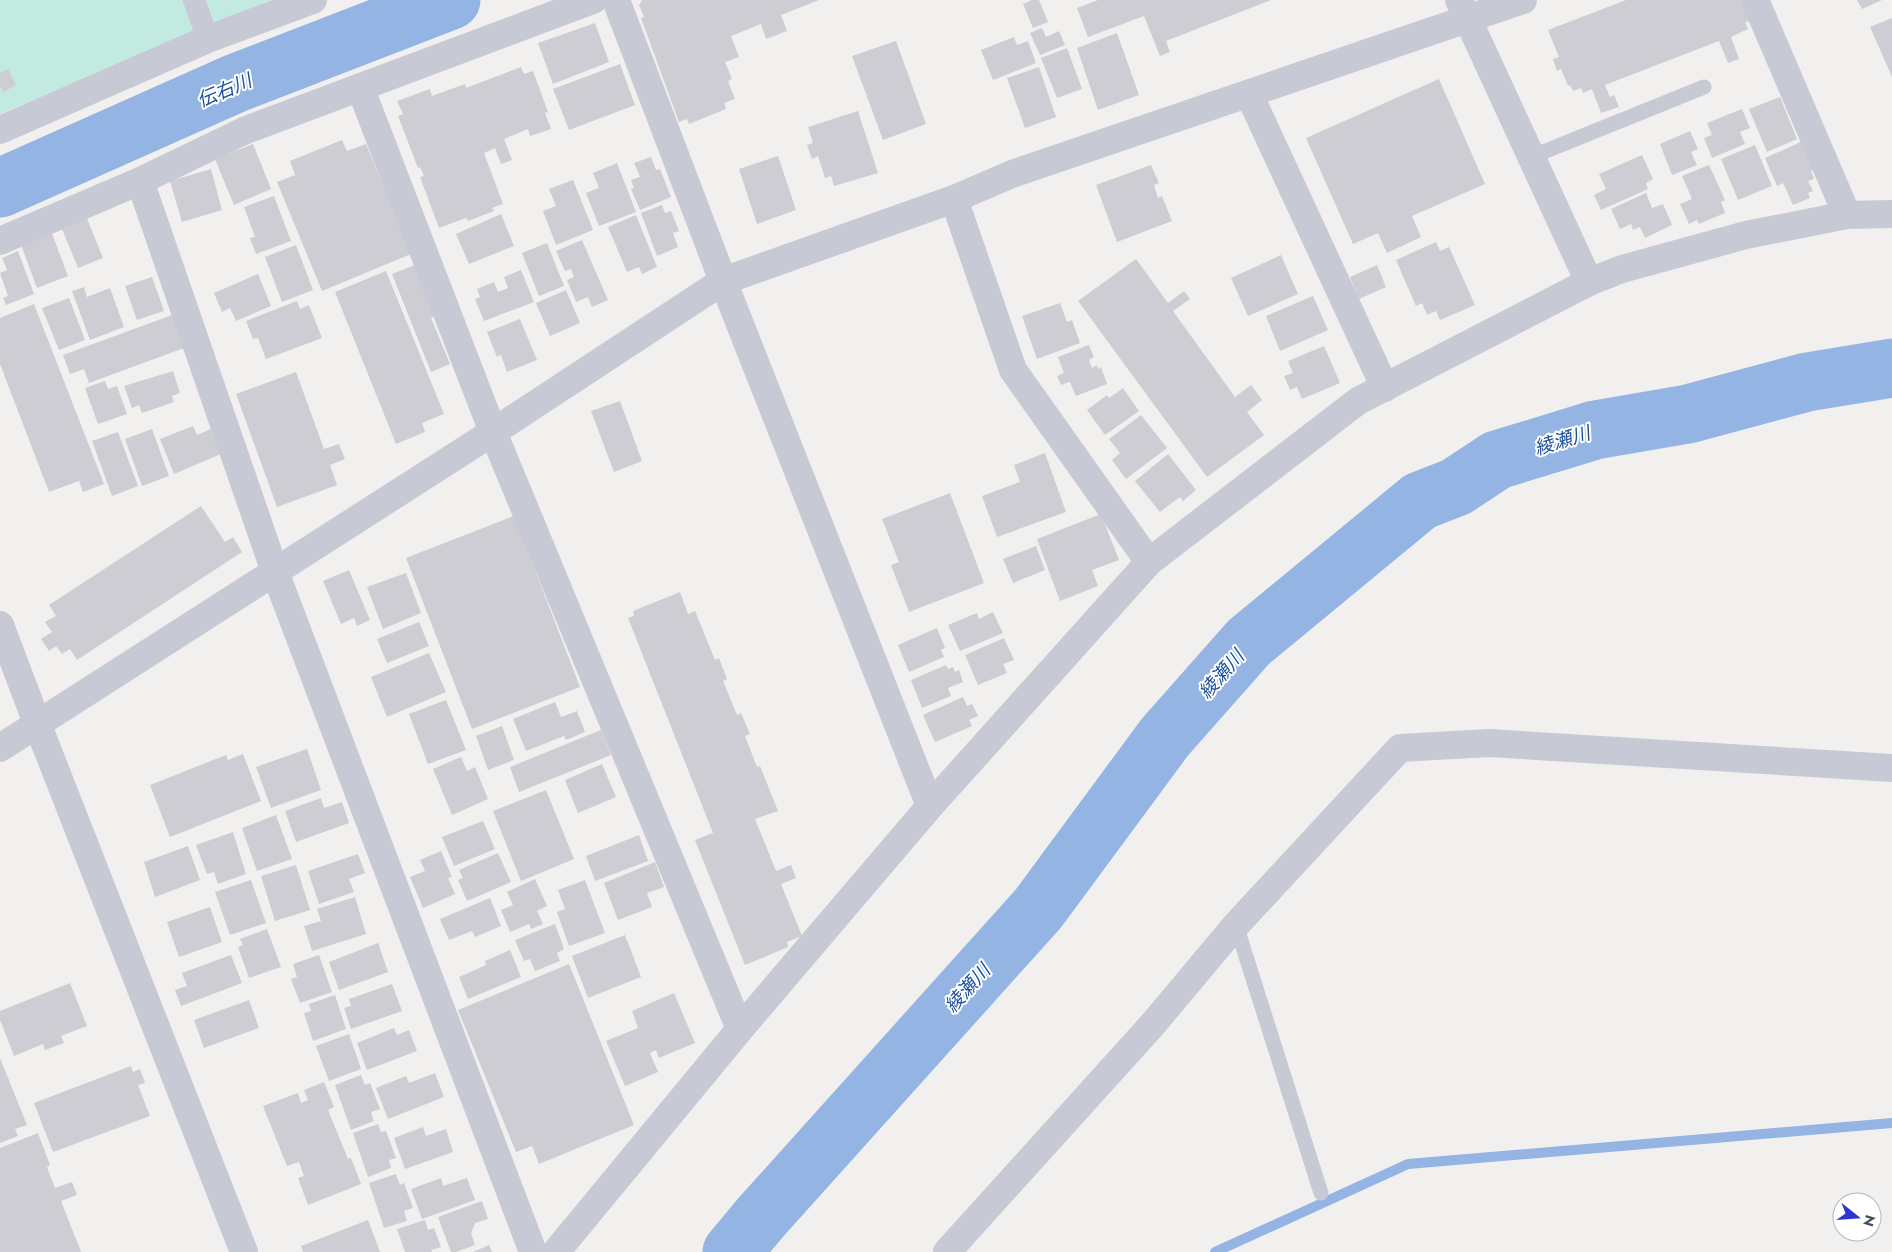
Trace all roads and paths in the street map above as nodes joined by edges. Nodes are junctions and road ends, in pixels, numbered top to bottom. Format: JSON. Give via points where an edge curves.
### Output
{"nodes":[{"id":1,"x":194,"y":0,"type":"edge"},
{"id":2,"x":313,"y":0,"type":"edge"},
{"id":3,"x":593,"y":0,"type":"edge"},
{"id":4,"x":616,"y":0,"type":"edge"},
{"id":5,"x":1523,"y":0,"type":"edge"},
{"id":6,"x":1755,"y":0,"type":"edge"},
{"id":7,"x":1463,"y":10,"type":"edge"},
{"id":8,"x":208,"y":38,"type":"junction"},
{"id":9,"x":360,"y":87,"type":"junction"},
{"id":10,"x":1704,"y":87,"type":"dead end"},
{"id":11,"x":1249,"y":94,"type":"junction"},
{"id":12,"x":0,"y":130,"type":"edge"},
{"id":13,"x":1531,"y":157,"type":"junction"},
{"id":14,"x":140,"y":181,"type":"junction"},
{"id":15,"x":954,"y":199,"type":"junction"},
{"id":16,"x":1892,"y":214,"type":"edge"},
{"id":17,"x":1846,"y":215,"type":"junction"},
{"id":18,"x":0,"y":241,"type":"edge"},
{"id":19,"x":723,"y":281,"type":"junction"},
{"id":20,"x":1589,"y":282,"type":"junction"},
{"id":21,"x":1385,"y":388,"type":"junction"},
{"id":22,"x":493,"y":432,"type":"junction"},
{"id":23,"x":1150,"y":562,"type":"junction"},
{"id":24,"x":275,"y":572,"type":"junction"},
{"id":25,"x":0,"y":625,"type":"edge"},
{"id":26,"x":38,"y":723,"type":"junction"},
{"id":27,"x":0,"y":748,"type":"edge"},
{"id":28,"x":1892,"y":768,"type":"edge"},
{"id":29,"x":930,"y":806,"type":"junction"},
{"id":30,"x":1236,"y":925,"type":"junction"},
{"id":31,"x":740,"y":1029,"type":"junction"},
{"id":32,"x":1321,"y":1193,"type":"dead end"},
{"id":33,"x":244,"y":1252,"type":"edge"},
{"id":34,"x":533,"y":1252,"type":"edge"},
{"id":35,"x":556,"y":1252,"type":"edge"},
{"id":36,"x":947,"y":1252,"type":"edge"}],
"edges":[{"from":1,"to":8,"type":"street"},
{"from":2,"to":8,"type":"street"},
{"from":3,"to":9,"type":"street"},
{"from":4,"to":19,"type":"street"},
{"from":5,"to":7,"type":"street"},
{"from":6,"to":17,"type":"street"},
{"from":7,"to":11,"type":"street"},
{"from":7,"to":13,"type":"street"},
{"from":8,"to":12,"type":"street"},
{"from":9,"to":14,"type":"street","via":[[246,130]]},
{"from":9,"to":22,"type":"street"},
{"from":10,"to":13,"type":"lane"},
{"from":11,"to":15,"type":"street","via":[[1012,174]]},
{"from":11,"to":21,"type":"street"},
{"from":13,"to":20,"type":"street"},
{"from":14,"to":18,"type":"street"},
{"from":14,"to":24,"type":"street"},
{"from":15,"to":19,"type":"street"},
{"from":15,"to":23,"type":"street","via":[[1013,370]]},
{"from":16,"to":17,"type":"street"},
{"from":17,"to":20,"type":"street","via":[[1746,235],[1622,269]]},
{"from":19,"to":22,"type":"street"},
{"from":19,"to":29,"type":"street"},
{"from":20,"to":21,"type":"street"},
{"from":21,"to":23,"type":"street","via":[[1358,401]]},
{"from":22,"to":24,"type":"street"},
{"from":22,"to":31,"type":"street"},
{"from":23,"to":29,"type":"street"},
{"from":24,"to":26,"type":"street"},
{"from":24,"to":34,"type":"street"},
{"from":25,"to":26,"type":"street"},
{"from":26,"to":27,"type":"street"},
{"from":26,"to":33,"type":"street"},
{"from":28,"to":30,"type":"street","via":[[1489,743],[1400,748]]},
{"from":29,"to":31,"type":"street"},
{"from":30,"to":32,"type":"lane"},
{"from":30,"to":36,"type":"street","via":[[1154,1024]]},
{"from":31,"to":35,"type":"street"}]}
